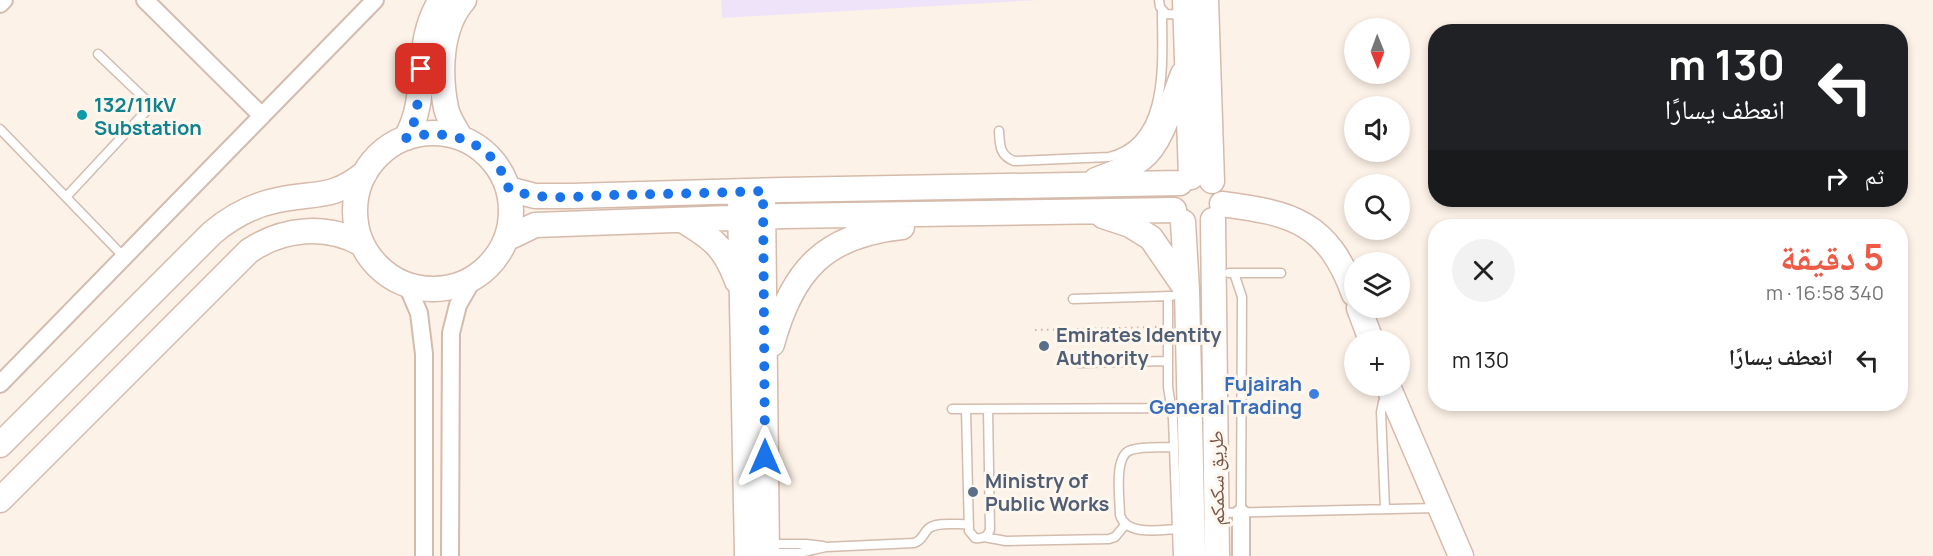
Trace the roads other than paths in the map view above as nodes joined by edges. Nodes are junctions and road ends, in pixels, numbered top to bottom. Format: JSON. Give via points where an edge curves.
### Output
{"nodes":[{"id":1,"x":4,"y":0,"type":"edge"},
{"id":2,"x":145,"y":0,"type":"edge"},
{"id":3,"x":375,"y":0,"type":"edge"},
{"id":4,"x":441,"y":0,"type":"edge"},
{"id":5,"x":464,"y":0,"type":"edge"},
{"id":6,"x":1159,"y":0,"type":"edge"},
{"id":7,"x":1206,"y":0,"type":"edge"},
{"id":8,"x":0,"y":4,"type":"edge"},
{"id":9,"x":1177,"y":9,"type":"edge"},
{"id":10,"x":98,"y":54,"type":"dead end"},
{"id":11,"x":1187,"y":64,"type":"junction"},
{"id":12,"x":262,"y":116,"type":"junction"},
{"id":13,"x":0,"y":129,"type":"edge"},
{"id":14,"x":999,"y":131,"type":"dead end"},
{"id":15,"x":460,"y":137,"type":"junction"},
{"id":16,"x":406,"y":138,"type":"junction"},
{"id":17,"x":364,"y":173,"type":"junction"},
{"id":18,"x":1194,"y":180,"type":"junction"},
{"id":19,"x":1087,"y":185,"type":"junction"},
{"id":20,"x":509,"y":189,"type":"junction"},
{"id":21,"x":763,"y":191,"type":"junction"},
{"id":22,"x":739,"y":192,"type":"junction"},
{"id":23,"x":66,"y":197,"type":"junction"},
{"id":24,"x":1087,"y":210,"type":"junction"},
{"id":25,"x":1217,"y":212,"type":"junction"},
{"id":26,"x":941,"y":213,"type":"junction"},
{"id":27,"x":1178,"y":216,"type":"junction"},
{"id":28,"x":764,"y":217,"type":"junction"},
{"id":29,"x":740,"y":218,"type":"junction"},
{"id":30,"x":682,"y":220,"type":"junction"},
{"id":31,"x":507,"y":238,"type":"junction"},
{"id":32,"x":362,"y":244,"type":"junction"},
{"id":33,"x":124,"y":257,"type":"junction"},
{"id":34,"x":1344,"y":270,"type":"edge"},
{"id":35,"x":1224,"y":273,"type":"junction"},
{"id":36,"x":1281,"y":273,"type":"dead end"},
{"id":37,"x":473,"y":279,"type":"junction"},
{"id":38,"x":407,"y":285,"type":"junction"},
{"id":39,"x":742,"y":294,"type":"junction"},
{"id":40,"x":1181,"y":294,"type":"junction"},
{"id":41,"x":1073,"y":299,"type":"dead end"},
{"id":42,"x":1168,"y":361,"type":"junction"},
{"id":43,"x":1079,"y":363,"type":"dead end"},
{"id":44,"x":765,"y":369,"type":"junction"},
{"id":45,"x":0,"y":384,"type":"edge"},
{"id":46,"x":1386,"y":396,"type":"edge"},
{"id":47,"x":1392,"y":396,"type":"edge"},
{"id":48,"x":1180,"y":408,"type":"junction"},
{"id":49,"x":952,"y":409,"type":"dead end"},
{"id":50,"x":966,"y":409,"type":"junction"},
{"id":51,"x":988,"y":409,"type":"junction"},
{"id":52,"x":0,"y":445,"type":"edge"},
{"id":53,"x":1174,"y":447,"type":"junction"},
{"id":54,"x":0,"y":500,"type":"edge"},
{"id":55,"x":1442,"y":508,"type":"junction"},
{"id":56,"x":1385,"y":509,"type":"junction"},
{"id":57,"x":1216,"y":513,"type":"junction"},
{"id":58,"x":1241,"y":513,"type":"junction"},
{"id":59,"x":969,"y":524,"type":"junction"},
{"id":60,"x":1125,"y":525,"type":"junction"},
{"id":61,"x":1177,"y":529,"type":"junction"},
{"id":62,"x":984,"y":537,"type":"junction"},
{"id":63,"x":762,"y":552,"type":"edge"},
{"id":64,"x":424,"y":556,"type":"edge"},
{"id":65,"x":450,"y":556,"type":"edge"},
{"id":66,"x":1178,"y":556,"type":"edge"},
{"id":67,"x":1193,"y":556,"type":"edge"},
{"id":68,"x":1217,"y":556,"type":"edge"},
{"id":69,"x":1241,"y":556,"type":"edge"},
{"id":70,"x":1461,"y":556,"type":"edge"}],
"edges":[{"from":1,"to":8,"type":"street"},
{"from":2,"to":12,"type":"street"},
{"from":3,"to":12,"type":"street"},
{"from":4,"to":16,"type":"street","via":[[424,39],[418,107]]},
{"from":5,"to":15,"type":"street","via":[[447,33],[443,69],[446,109]]},
{"from":6,"to":9,"type":"lane"},
{"from":7,"to":18,"type":"street"},
{"from":9,"to":11,"type":"street"},
{"from":9,"to":14,"type":"lane","via":[[1150,124],[1134,146],[1109,157],[1014,161],[1001,150]]},
{"from":10,"to":23,"type":"lane","via":[[145,99],[148,109]]},
{"from":11,"to":18,"type":"street"},
{"from":11,"to":19,"type":"street","via":[[1159,135],[1148,152],[1136,162]]},
{"from":12,"to":33,"type":"street"},
{"from":13,"to":23,"type":"lane"},
{"from":15,"to":16,"type":"street","via":[[433,133]]},
{"from":15,"to":20,"type":"street","via":[[482,149],[498,167]]},
{"from":16,"to":17,"type":"street","via":[[375,158]]},
{"from":17,"to":32,"type":"street","via":[[354,208]]},
{"from":17,"to":52,"type":"street","via":[[339,190],[278,200],[226,222]]},
{"from":18,"to":19,"type":"street"},
{"from":18,"to":25,"type":"street","via":[[1220,191]]},
{"from":18,"to":27,"type":"street","via":[[1173,194]]},
{"from":19,"to":21,"type":"street"},
{"from":20,"to":22,"type":"street","via":[[535,196]]},
{"from":20,"to":31,"type":"street","via":[[512,214]]},
{"from":21,"to":22,"type":"street"},
{"from":21,"to":28,"type":"street"},
{"from":22,"to":29,"type":"street"},
{"from":23,"to":33,"type":"lane"},
{"from":24,"to":26,"type":"street"},
{"from":24,"to":27,"type":"street"},
{"from":24,"to":40,"type":"street","via":[[1130,225],[1151,238]]},
{"from":25,"to":27,"type":"street","via":[[1195,226]]},
{"from":25,"to":34,"type":"street","via":[[1273,212],[1300,223],[1334,252]]},
{"from":25,"to":35,"type":"street","name":"طريق سكمكم"},
{"from":26,"to":28,"type":"street"},
{"from":26,"to":44,"type":"street","via":[[923,224],[853,237],[814,262],[788,296]]},
{"from":27,"to":40,"type":"street","name":"طريق سكمكم"},
{"from":28,"to":29,"type":"street"},
{"from":28,"to":44,"type":"street"},
{"from":29,"to":30,"type":"street"},
{"from":29,"to":39,"type":"street"},
{"from":30,"to":31,"type":"street","via":[[536,225]]},
{"from":30,"to":39,"type":"street","via":[[709,236],[723,250]]},
{"from":31,"to":37,"type":"street","via":[[488,268]]},
{"from":32,"to":38,"type":"street","via":[[380,269]]},
{"from":32,"to":54,"type":"street","via":[[339,235],[304,231],[275,236],[249,251]]},
{"from":33,"to":45,"type":"street"},
{"from":35,"to":36,"type":"lane"},
{"from":35,"to":57,"type":"street","name":"طريق سكمكم"},
{"from":35,"to":58,"type":"lane","via":[[1242,297]]},
{"from":37,"to":38,"type":"street","via":[[434,290]]},
{"from":37,"to":65,"type":"street","via":[[458,305],[451,333]]},
{"from":38,"to":64,"type":"street","via":[[419,313],[424,354]]},
{"from":39,"to":63,"type":"street"},
{"from":40,"to":41,"type":"lane"},
{"from":40,"to":42,"type":"lane","via":[[1168,327]]},
{"from":40,"to":48,"type":"street","name":"طريق سكمكم"},
{"from":42,"to":43,"type":"lane"},
{"from":42,"to":48,"type":"lane","via":[[1168,393]]},
{"from":44,"to":63,"type":"street"},
{"from":46,"to":56,"type":"lane","via":[[1381,412]]},
{"from":47,"to":55,"type":"street"},
{"from":48,"to":51,"type":"lane"},
{"from":48,"to":53,"type":"lane"},
{"from":48,"to":67,"type":"street","name":"طريق سكمكم"},
{"from":49,"to":50,"type":"lane"},
{"from":50,"to":51,"type":"lane"},
{"from":50,"to":59,"type":"lane"},
{"from":51,"to":62,"type":"lane","via":[[990,526]]},
{"from":53,"to":60,"type":"lane","via":[[1132,449],[1121,458],[1120,515]]},
{"from":53,"to":61,"type":"lane"},
{"from":55,"to":56,"type":"lane"},
{"from":55,"to":70,"type":"street"},
{"from":56,"to":58,"type":"lane"},
{"from":57,"to":58,"type":"lane"},
{"from":57,"to":68,"type":"street","name":"طريق سكمكم"},
{"from":58,"to":69,"type":"street"},
{"from":59,"to":62,"type":"lane","via":[[971,535]]},
{"from":59,"to":63,"type":"lane","via":[[935,525],[914,543],[826,547],[799,553]]},
{"from":60,"to":61,"type":"lane","via":[[1148,530]]},
{"from":60,"to":62,"type":"lane","via":[[1109,539],[1006,541]]},
{"from":61,"to":66,"type":"lane"}]}
